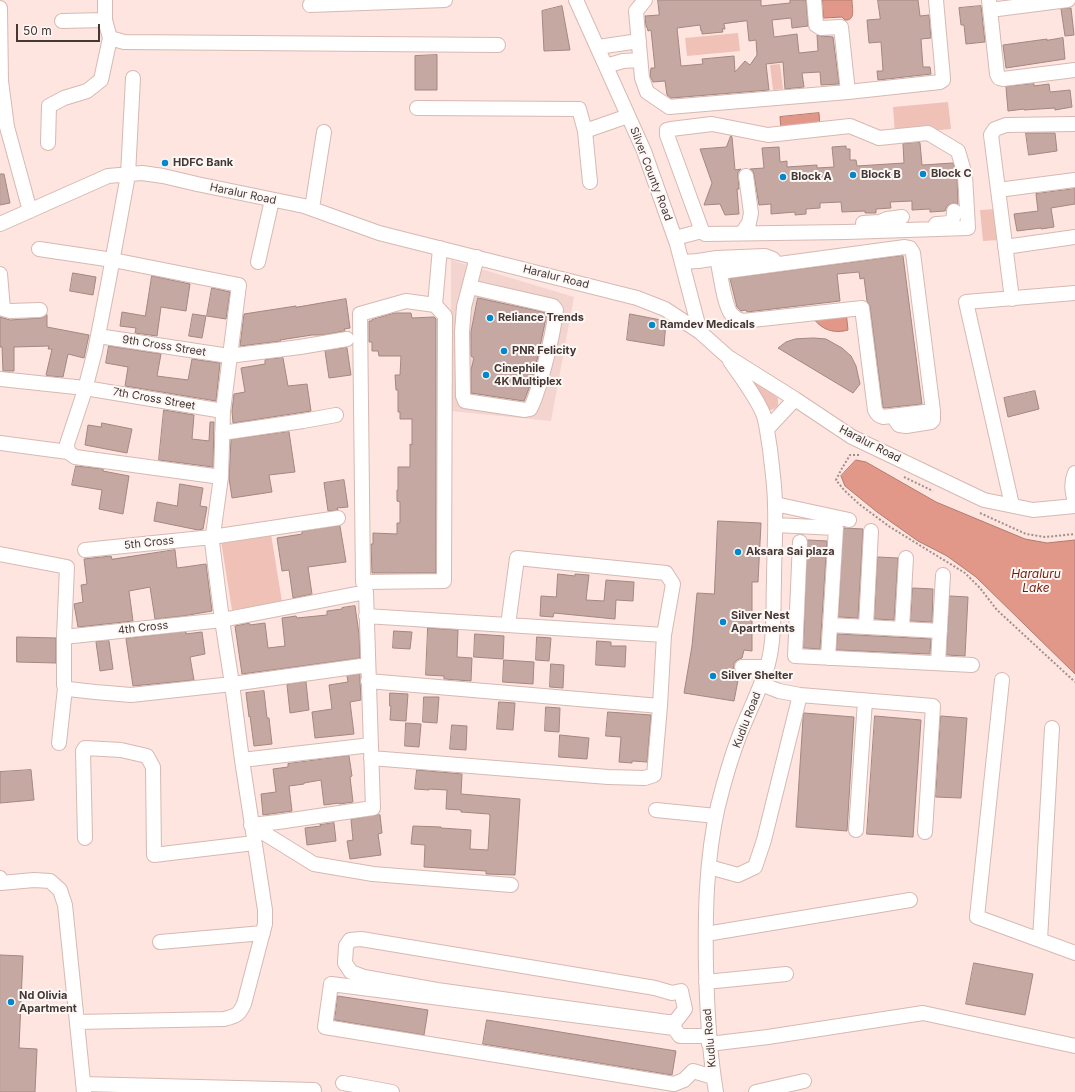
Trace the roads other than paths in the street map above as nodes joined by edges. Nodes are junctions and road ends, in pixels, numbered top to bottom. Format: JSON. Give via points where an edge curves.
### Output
{"nodes":[{"id":1,"x":105,"y":0,"type":"edge"},
{"id":2,"x":444,"y":0,"type":"edge"},
{"id":3,"x":576,"y":0,"type":"edge"},
{"id":4,"x":645,"y":0,"type":"edge"},
{"id":5,"x":814,"y":0,"type":"edge"},
{"id":6,"x":936,"y":0,"type":"edge"},
{"id":7,"x":1068,"y":0,"type":"edge"},
{"id":8,"x":310,"y":5,"type":"dead end"},
{"id":9,"x":989,"y":5,"type":"edge"},
{"id":10,"x":0,"y":8,"type":"edge"},
{"id":11,"x":105,"y":20,"type":"junction"},
{"id":12,"x":62,"y":21,"type":"dead end"},
{"id":13,"x":110,"y":38,"type":"junction"},
{"id":14,"x":639,"y":41,"type":"junction"},
{"id":15,"x":498,"y":45,"type":"dead end"},
{"id":16,"x":598,"y":47,"type":"junction"},
{"id":17,"x":640,"y":60,"type":"junction"},
{"id":18,"x":606,"y":66,"type":"junction"},
{"id":19,"x":1075,"y":70,"type":"edge"},
{"id":20,"x":133,"y":78,"type":"dead end"},
{"id":21,"x":848,"y":92,"type":"junction"},
{"id":22,"x":417,"y":108,"type":"dead end"},
{"id":23,"x":628,"y":116,"type":"junction"},
{"id":24,"x":1075,"y":124,"type":"edge"},
{"id":25,"x":585,"y":131,"type":"junction"},
{"id":26,"x":324,"y":132,"type":"dead end"},
{"id":27,"x":48,"y":143,"type":"dead end"},
{"id":28,"x":128,"y":174,"type":"junction"},
{"id":29,"x":746,"y":176,"type":"dead end"},
{"id":30,"x":1075,"y":180,"type":"edge"},
{"id":31,"x":590,"y":182,"type":"dead end"},
{"id":32,"x":998,"y":190,"type":"junction"},
{"id":33,"x":272,"y":200,"type":"junction"},
{"id":34,"x":312,"y":208,"type":"junction"},
{"id":35,"x":954,"y":211,"type":"dead end"},
{"id":36,"x":30,"y":212,"type":"junction"},
{"id":37,"x":902,"y":217,"type":"dead end"},
{"id":38,"x":0,"y":224,"type":"edge"},
{"id":39,"x":701,"y":229,"type":"junction"},
{"id":40,"x":913,"y":230,"type":"junction"},
{"id":41,"x":846,"y":232,"type":"junction"},
{"id":42,"x":742,"y":233,"type":"junction"},
{"id":43,"x":674,"y":236,"type":"junction"},
{"id":44,"x":1075,"y":238,"type":"edge"},
{"id":45,"x":1005,"y":246,"type":"junction"},
{"id":46,"x":440,"y":248,"type":"junction"},
{"id":47,"x":39,"y":249,"type":"dead end"},
{"id":48,"x":477,"y":257,"type":"junction"},
{"id":49,"x":718,"y":258,"type":"junction"},
{"id":50,"x":773,"y":259,"type":"dead end"},
{"id":51,"x":112,"y":260,"type":"junction"},
{"id":52,"x":258,"y":262,"type":"dead end"},
{"id":53,"x":682,"y":262,"type":"junction"},
{"id":54,"x":720,"y":272,"type":"junction"},
{"id":55,"x":0,"y":274,"type":"edge"},
{"id":56,"x":470,"y":287,"type":"junction"},
{"id":57,"x":1075,"y":293,"type":"edge"},
{"id":58,"x":1012,"y":299,"type":"junction"},
{"id":59,"x":435,"y":305,"type":"junction"},
{"id":60,"x":40,"y":310,"type":"dead end"},
{"id":61,"x":700,"y":332,"type":"junction"},
{"id":62,"x":98,"y":336,"type":"junction"},
{"id":63,"x":347,"y":339,"type":"dead end"},
{"id":64,"x":229,"y":356,"type":"junction"},
{"id":65,"x":728,"y":357,"type":"junction"},
{"id":66,"x":0,"y":379,"type":"edge"},
{"id":67,"x":85,"y":388,"type":"junction"},
{"id":68,"x":795,"y":399,"type":"junction"},
{"id":69,"x":223,"y":411,"type":"junction"},
{"id":70,"x":933,"y":411,"type":"junction"},
{"id":71,"x":336,"y":414,"type":"dead end"},
{"id":72,"x":896,"y":421,"type":"dead end"},
{"id":73,"x":766,"y":429,"type":"junction"},
{"id":74,"x":222,"y":433,"type":"junction"},
{"id":75,"x":0,"y":443,"type":"edge"},
{"id":76,"x":68,"y":452,"type":"junction"},
{"id":77,"x":1075,"y":473,"type":"edge"},
{"id":78,"x":221,"y":477,"type":"junction"},
{"id":79,"x":775,"y":504,"type":"junction"},
{"id":80,"x":1012,"y":505,"type":"junction"},
{"id":81,"x":1075,"y":505,"type":"edge"},
{"id":82,"x":338,"y":518,"type":"dead end"},
{"id":83,"x":849,"y":520,"type":"dead end"},
{"id":84,"x":775,"y":525,"type":"junction"},
{"id":85,"x":871,"y":531,"type":"dead end"},
{"id":86,"x":212,"y":536,"type":"junction"},
{"id":87,"x":800,"y":542,"type":"dead end"},
{"id":88,"x":85,"y":550,"type":"dead end"},
{"id":89,"x":0,"y":554,"type":"edge"},
{"id":90,"x":906,"y":558,"type":"dead end"},
{"id":91,"x":943,"y":575,"type":"dead end"},
{"id":92,"x":366,"y":616,"type":"junction"},
{"id":93,"x":222,"y":620,"type":"junction"},
{"id":94,"x":508,"y":625,"type":"junction"},
{"id":95,"x":830,"y":625,"type":"junction"},
{"id":96,"x":866,"y":626,"type":"junction"},
{"id":97,"x":902,"y":628,"type":"junction"},
{"id":98,"x":940,"y":630,"type":"junction"},
{"id":99,"x":664,"y":635,"type":"junction"},
{"id":100,"x":64,"y":637,"type":"junction"},
{"id":101,"x":828,"y":658,"type":"junction"},
{"id":102,"x":938,"y":663,"type":"junction"},
{"id":103,"x":972,"y":664,"type":"dead end"},
{"id":104,"x":368,"y":665,"type":"junction"},
{"id":105,"x":742,"y":667,"type":"dead end"},
{"id":106,"x":767,"y":667,"type":"junction"},
{"id":107,"x":1002,"y":680,"type":"dead end"},
{"id":108,"x":368,"y":681,"type":"junction"},
{"id":109,"x":232,"y":684,"type":"junction"},
{"id":110,"x":761,"y":684,"type":"junction"},
{"id":111,"x":65,"y":688,"type":"junction"},
{"id":112,"x":800,"y":695,"type":"junction"},
{"id":113,"x":865,"y":701,"type":"junction"},
{"id":114,"x":660,"y":706,"type":"junction"},
{"id":115,"x":1052,"y":728,"type":"dead end"},
{"id":116,"x":59,"y":743,"type":"dead end"},
{"id":117,"x":371,"y":751,"type":"junction"},
{"id":118,"x":242,"y":760,"type":"junction"},
{"id":119,"x":656,"y":810,"type":"dead end"},
{"id":120,"x":716,"y":816,"type":"junction"},
{"id":121,"x":252,"y":825,"type":"junction"},
{"id":122,"x":856,"y":830,"type":"dead end"},
{"id":123,"x":925,"y":832,"type":"dead end"},
{"id":124,"x":85,"y":838,"type":"dead end"},
{"id":125,"x":254,"y":843,"type":"junction"},
{"id":126,"x":709,"y":867,"type":"junction"},
{"id":127,"x":0,"y":878,"type":"edge"},
{"id":128,"x":510,"y":885,"type":"dead end"},
{"id":129,"x":910,"y":900,"type":"dead end"},
{"id":130,"x":263,"y":933,"type":"junction"},
{"id":131,"x":706,"y":934,"type":"junction"},
{"id":132,"x":1040,"y":940,"type":"junction"},
{"id":133,"x":160,"y":942,"type":"dead end"},
{"id":134,"x":1075,"y":953,"type":"edge"},
{"id":135,"x":786,"y":974,"type":"dead end"},
{"id":136,"x":706,"y":982,"type":"junction"},
{"id":137,"x":685,"y":1009,"type":"junction"},
{"id":138,"x":707,"y":1009,"type":"junction"},
{"id":139,"x":77,"y":1022,"type":"junction"},
{"id":140,"x":705,"y":1039,"type":"junction"},
{"id":141,"x":1075,"y":1046,"type":"edge"},
{"id":142,"x":713,"y":1078,"type":"junction"},
{"id":143,"x":804,"y":1081,"type":"dead end"},
{"id":144,"x":343,"y":1084,"type":"dead end"},
{"id":145,"x":84,"y":1088,"type":"edge"},
{"id":146,"x":314,"y":1090,"type":"dead end"},
{"id":147,"x":392,"y":1092,"type":"edge"},
{"id":148,"x":716,"y":1092,"type":"edge"},
{"id":149,"x":756,"y":1092,"type":"edge"}],
"edges":[{"from":1,"to":11,"type":"street"},
{"from":2,"to":8,"type":"street"},
{"from":3,"to":16,"type":"street","name":"Silver County Road"},
{"from":4,"to":14,"type":"street","via":[[636,11]]},
{"from":5,"to":21,"type":"street","via":[[816,25],[821,28],[841,27]]},
{"from":6,"to":21,"type":"street","via":[[943,80]]},
{"from":7,"to":9,"type":"street"},
{"from":9,"to":19,"type":"street","via":[[996,74],[999,78]]},
{"from":10,"to":36,"type":"street","via":[[1,81],[6,127]]},
{"from":11,"to":12,"type":"street"},
{"from":11,"to":13,"type":"street"},
{"from":13,"to":15,"type":"street","via":[[124,42]]},
{"from":13,"to":27,"type":"street","via":[[101,80],[87,91],[64,98],[50,106]]},
{"from":14,"to":16,"type":"street"},
{"from":14,"to":17,"type":"street"},
{"from":16,"to":18,"type":"street","name":"Silver County Road"},
{"from":17,"to":18,"type":"street"},
{"from":17,"to":21,"type":"street","via":[[647,92],[669,107]]},
{"from":18,"to":23,"type":"street","name":"Silver County Road"},
{"from":20,"to":28,"type":"street"},
{"from":22,"to":25,"type":"street","via":[[579,109]]},
{"from":23,"to":25,"type":"street"},
{"from":23,"to":43,"type":"street","name":"Silver County Road","via":[[644,150]]},
{"from":24,"to":32,"type":"street","via":[[1006,125],[995,129],[991,135]]},
{"from":25,"to":31,"type":"street"},
{"from":26,"to":34,"type":"street"},
{"from":28,"to":33,"type":"street","name":"Haralur Road","via":[[163,176]]},
{"from":28,"to":36,"type":"street","name":"Haralur Road","via":[[108,176]]},
{"from":28,"to":51,"type":"street"},
{"from":29,"to":42,"type":"street","via":[[751,213],[750,223]]},
{"from":30,"to":32,"type":"street"},
{"from":32,"to":45,"type":"street"},
{"from":33,"to":34,"type":"street","name":"Haralur Road"},
{"from":33,"to":52,"type":"street"},
{"from":34,"to":46,"type":"street","name":"Haralur Road","via":[[379,233]]},
{"from":35,"to":40,"type":"street","via":[[952,221],[922,224]]},
{"from":36,"to":38,"type":"street","name":"Haralur Road"},
{"from":37,"to":41,"type":"street","via":[[880,222],[854,223]]},
{"from":39,"to":40,"type":"street","via":[[667,130],[712,124],[768,135],[850,126],[879,138],[928,133],[958,151],[965,175],[968,228]]},
{"from":39,"to":42,"type":"street","via":[[704,234]]},
{"from":39,"to":43,"type":"street"},
{"from":40,"to":41,"type":"street"},
{"from":41,"to":42,"type":"street"},
{"from":43,"to":53,"type":"street","name":"Silver County Road"},
{"from":44,"to":45,"type":"street"},
{"from":45,"to":58,"type":"street"},
{"from":46,"to":48,"type":"street","name":"Haralur Road"},
{"from":46,"to":59,"type":"street"},
{"from":47,"to":51,"type":"street"},
{"from":48,"to":56,"type":"street"},
{"from":48,"to":61,"type":"street","name":"Haralur Road","via":[[637,298],[665,309]]},
{"from":49,"to":50,"type":"street","via":[[765,256]]},
{"from":49,"to":53,"type":"street"},
{"from":49,"to":54,"type":"street"},
{"from":51,"to":62,"type":"street"},
{"from":51,"to":64,"type":"street","via":[[239,285]]},
{"from":53,"to":61,"type":"street","name":"Silver County Road"},
{"from":54,"to":70,"type":"street","via":[[727,306],[732,315],[743,321],[862,308],[875,410],[883,417]]},
{"from":54,"to":70,"type":"street","via":[[910,248],[913,253]]},
{"from":55,"to":60,"type":"street","via":[[3,309]]},
{"from":56,"to":56,"type":"street","via":[[464,307],[462,332],[465,401],[530,409],[543,371],[556,310],[553,306]]},
{"from":57,"to":58,"type":"street"},
{"from":58,"to":80,"type":"street","via":[[966,302]]},
{"from":59,"to":59,"type":"street","via":[[406,301],[360,314],[363,582],[444,581],[445,316]]},
{"from":61,"to":65,"type":"street","name":"Haralur Road"},
{"from":62,"to":64,"type":"street","name":"9th Cross Street"},
{"from":62,"to":67,"type":"street"},
{"from":63,"to":64,"type":"street","name":"9th Cross Street"},
{"from":64,"to":69,"type":"street"},
{"from":65,"to":68,"type":"street","name":"Haralur Road"},
{"from":65,"to":73,"type":"street","name":"Kudlu Road","via":[[759,405]]},
{"from":66,"to":67,"type":"street","name":"7th Cross Street"},
{"from":67,"to":69,"type":"street","name":"7th Cross Street"},
{"from":67,"to":76,"type":"street","via":[[67,444]]},
{"from":68,"to":73,"type":"street"},
{"from":68,"to":80,"type":"street","name":"Haralur Road","via":[[852,437],[984,500]]},
{"from":69,"to":74,"type":"street"},
{"from":70,"to":72,"type":"street","via":[[934,419],[931,422],[906,426],[899,425]]},
{"from":71,"to":74,"type":"street"},
{"from":73,"to":79,"type":"street","name":"Kudlu Road"},
{"from":74,"to":78,"type":"street"},
{"from":75,"to":76,"type":"street"},
{"from":76,"to":78,"type":"street","via":[[75,457]]},
{"from":77,"to":81,"type":"street","via":[[1072,482]]},
{"from":78,"to":86,"type":"street"},
{"from":79,"to":83,"type":"street"},
{"from":79,"to":84,"type":"street","name":"Kudlu Road"},
{"from":80,"to":81,"type":"street","name":"Haralur Road","via":[[1033,510]]},
{"from":82,"to":86,"type":"street","name":"5th Cross"},
{"from":84,"to":95,"type":"street","via":[[836,528]]},
{"from":84,"to":106,"type":"street","name":"Kudlu Road","via":[[773,622]]},
{"from":85,"to":96,"type":"street"},
{"from":86,"to":88,"type":"street","name":"5th Cross"},
{"from":86,"to":93,"type":"street"},
{"from":87,"to":101,"type":"street","via":[[795,656]]},
{"from":89,"to":100,"type":"street","via":[[67,567]]},
{"from":90,"to":97,"type":"street"},
{"from":91,"to":98,"type":"street"},
{"from":92,"to":93,"type":"street","name":"4th Cross","via":[[366,592]]},
{"from":92,"to":94,"type":"street"},
{"from":92,"to":104,"type":"street"},
{"from":93,"to":100,"type":"street","name":"4th Cross"},
{"from":93,"to":109,"type":"street"},
{"from":94,"to":99,"type":"street"},
{"from":94,"to":99,"type":"street","via":[[517,558],[666,572],[673,584]]},
{"from":95,"to":96,"type":"street"},
{"from":95,"to":101,"type":"street"},
{"from":96,"to":97,"type":"street"},
{"from":97,"to":98,"type":"street"},
{"from":98,"to":102,"type":"street"},
{"from":99,"to":114,"type":"street"},
{"from":100,"to":111,"type":"street"},
{"from":101,"to":102,"type":"street"},
{"from":102,"to":103,"type":"street"},
{"from":104,"to":108,"type":"street"},
{"from":104,"to":109,"type":"street"},
{"from":105,"to":106,"type":"street"},
{"from":106,"to":110,"type":"street","name":"Kudlu Road"},
{"from":107,"to":132,"type":"street","via":[[977,917]]},
{"from":108,"to":114,"type":"street"},
{"from":108,"to":117,"type":"street"},
{"from":109,"to":111,"type":"street","via":[[131,695]]},
{"from":109,"to":118,"type":"street"},
{"from":110,"to":112,"type":"street"},
{"from":110,"to":120,"type":"street","name":"Kudlu Road","via":[[727,774]]},
{"from":111,"to":116,"type":"street"},
{"from":112,"to":113,"type":"street"},
{"from":112,"to":126,"type":"street","via":[[755,867],[738,875]]},
{"from":113,"to":122,"type":"street"},
{"from":113,"to":123,"type":"street","via":[[933,706]]},
{"from":114,"to":117,"type":"street","via":[[654,775],[645,778],[608,777]]},
{"from":115,"to":132,"type":"street"},
{"from":117,"to":118,"type":"street"},
{"from":117,"to":121,"type":"street","via":[[373,808]]},
{"from":118,"to":121,"type":"street"},
{"from":119,"to":120,"type":"street"},
{"from":120,"to":126,"type":"street","name":"Kudlu Road"},
{"from":121,"to":125,"type":"street"},
{"from":121,"to":128,"type":"street","via":[[314,864],[373,874]]},
{"from":124,"to":125,"type":"street","via":[[85,748],[121,750],[147,756],[153,767],[154,855]]},
{"from":125,"to":130,"type":"street","via":[[265,910]]},
{"from":126,"to":131,"type":"street","name":"Kudlu Road"},
{"from":127,"to":139,"type":"street","via":[[1,883],[50,881],[60,890],[65,905]]},
{"from":129,"to":131,"type":"street"},
{"from":130,"to":133,"type":"street"},
{"from":130,"to":139,"type":"street","via":[[244,1004],[236,1016],[224,1019]]},
{"from":131,"to":136,"type":"street","name":"Kudlu Road"},
{"from":132,"to":134,"type":"street"},
{"from":135,"to":136,"type":"street"},
{"from":136,"to":138,"type":"street","name":"Kudlu Road"},
{"from":137,"to":137,"type":"street","via":[[675,1022],[667,1022],[364,977],[351,972],[345,963],[346,946],[350,940],[361,939],[655,988],[672,993],[681,991]]},
{"from":137,"to":138,"type":"street"},
{"from":138,"to":140,"type":"street","name":"Kudlu Road"},
{"from":139,"to":145,"type":"street"},
{"from":140,"to":141,"type":"street","via":[[768,1037],[923,1013]]},
{"from":140,"to":142,"type":"street","name":"Kudlu Road"},
{"from":140,"to":142,"type":"street","via":[[680,1036],[674,1028],[331,984],[325,1027],[674,1084],[684,1080],[693,1071]]},
{"from":142,"to":148,"type":"street","name":"Kudlu Road"},
{"from":143,"to":149,"type":"street"},
{"from":144,"to":147,"type":"street"},
{"from":145,"to":146,"type":"street"}]}
